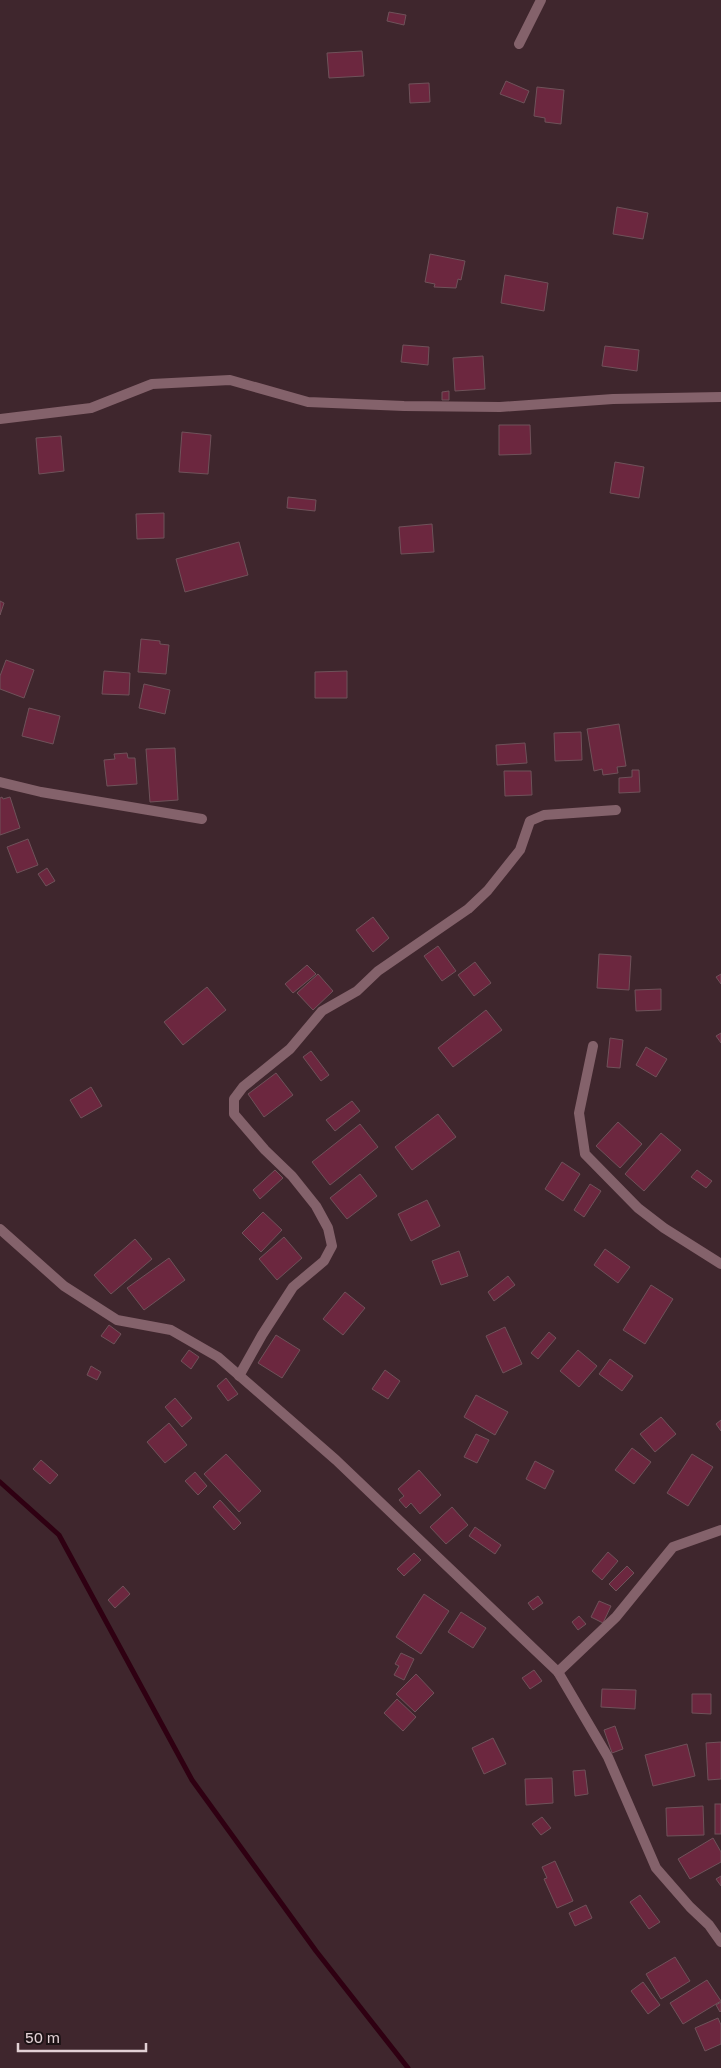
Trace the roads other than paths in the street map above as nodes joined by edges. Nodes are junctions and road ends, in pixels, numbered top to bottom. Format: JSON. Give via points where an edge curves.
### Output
{"nodes":[{"id":1,"x":541,"y":0,"type":"edge"},
{"id":2,"x":519,"y":44,"type":"dead end"},
{"id":3,"x":721,"y":397,"type":"edge"},
{"id":4,"x":0,"y":419,"type":"edge"},
{"id":5,"x":0,"y":782,"type":"edge"},
{"id":6,"x":616,"y":810,"type":"dead end"},
{"id":7,"x":202,"y":819,"type":"dead end"},
{"id":8,"x":593,"y":1046,"type":"dead end"},
{"id":9,"x":0,"y":1229,"type":"edge"},
{"id":10,"x":721,"y":1264,"type":"edge"},
{"id":11,"x":239,"y":1376,"type":"junction"},
{"id":12,"x":721,"y":1530,"type":"edge"},
{"id":13,"x":558,"y":1672,"type":"junction"},
{"id":14,"x":721,"y":1942,"type":"edge"}],
"edges":[{"from":1,"to":2,"type":"street"},
{"from":3,"to":4,"type":"street","via":[[613,399],[500,407],[404,406],[308,402],[230,380],[152,384],[91,408]]},
{"from":5,"to":7,"type":"street"},
{"from":6,"to":11,"type":"street","via":[[544,815],[530,821],[520,850],[468,909],[378,971],[357,991],[322,1011],[290,1049],[234,1098],[234,1114],[316,1206],[328,1228],[332,1246],[324,1261],[293,1287]]},
{"from":8,"to":10,"type":"street","via":[[579,1113],[585,1154],[638,1208]]},
{"from":9,"to":11,"type":"street","via":[[64,1286],[117,1320],[171,1330],[218,1357]]},
{"from":11,"to":13,"type":"street","via":[[336,1460]]},
{"from":12,"to":13,"type":"street","via":[[673,1547],[616,1617]]},
{"from":13,"to":14,"type":"street","via":[[608,1757],[656,1868]]}]}
